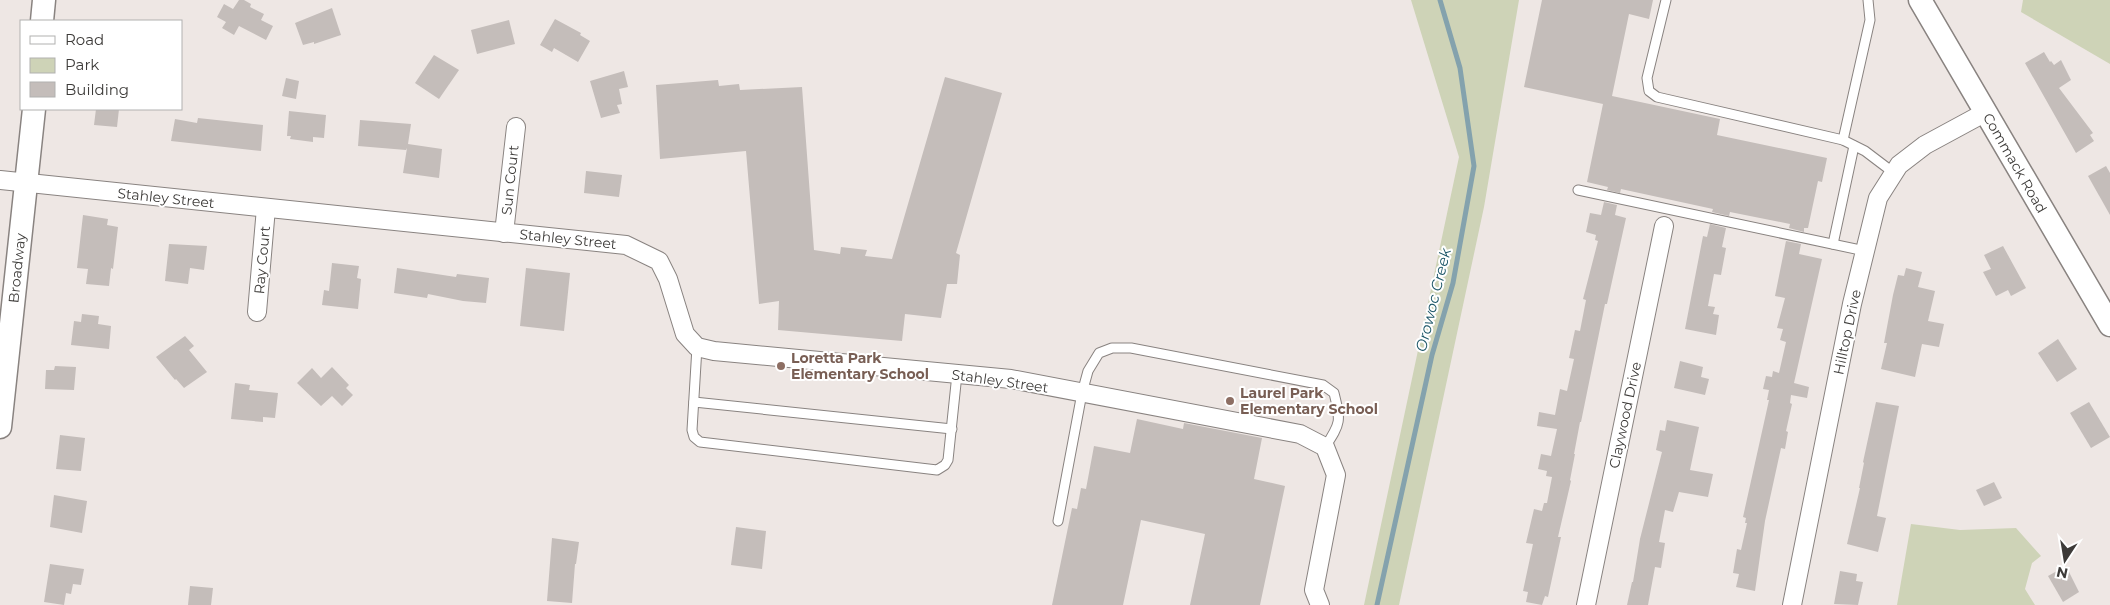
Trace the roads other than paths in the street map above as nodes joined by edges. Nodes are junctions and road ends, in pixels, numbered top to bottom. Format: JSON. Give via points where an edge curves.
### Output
{"nodes":[{"id":1,"x":44,"y":0,"type":"edge"},
{"id":2,"x":1666,"y":0,"type":"edge"},
{"id":3,"x":1868,"y":0,"type":"edge"},
{"id":4,"x":1920,"y":0,"type":"edge"},
{"id":5,"x":42,"y":20,"type":"edge"},
{"id":6,"x":34,"y":110,"type":"edge"},
{"id":7,"x":1986,"y":112,"type":"junction"},
{"id":8,"x":516,"y":127,"type":"dead end"},
{"id":9,"x":1843,"y":140,"type":"junction"},
{"id":10,"x":1854,"y":146,"type":"junction"},
{"id":11,"x":1894,"y":173,"type":"junction"},
{"id":12,"x":0,"y":180,"type":"edge"},
{"id":13,"x":27,"y":183,"type":"junction"},
{"id":14,"x":1578,"y":190,"type":"dead end"},
{"id":15,"x":266,"y":208,"type":"junction"},
{"id":16,"x":1664,"y":226,"type":"dead end"},
{"id":17,"x":504,"y":232,"type":"junction"},
{"id":18,"x":1833,"y":244,"type":"junction"},
{"id":19,"x":1865,"y":250,"type":"junction"},
{"id":20,"x":257,"y":312,"type":"dead end"},
{"id":21,"x":2110,"y":326,"type":"edge"},
{"id":22,"x":697,"y":347,"type":"junction"},
{"id":23,"x":957,"y":374,"type":"junction"},
{"id":24,"x":1082,"y":393,"type":"junction"},
{"id":25,"x":694,"y":402,"type":"junction"},
{"id":26,"x":0,"y":422,"type":"edge"},
{"id":27,"x":952,"y":429,"type":"junction"},
{"id":28,"x":1325,"y":447,"type":"junction"},
{"id":29,"x":1058,"y":521,"type":"dead end"},
{"id":30,"x":1320,"y":605,"type":"edge"},
{"id":31,"x":1586,"y":605,"type":"edge"},
{"id":32,"x":1792,"y":605,"type":"edge"}],
"edges":[{"from":1,"to":5,"type":"street"},
{"from":2,"to":9,"type":"lane","via":[[1647,78],[1649,91],[1657,97]]},
{"from":3,"to":9,"type":"lane","via":[[1870,20]]},
{"from":4,"to":7,"type":"street","name":"Commack Road"},
{"from":6,"to":13,"type":"street","name":"Broadway"},
{"from":7,"to":11,"type":"street","name":"Hilltop Drive","via":[[1925,144]]},
{"from":7,"to":21,"type":"street","name":"Commack Road"},
{"from":8,"to":17,"type":"street","name":"Sun Court"},
{"from":9,"to":10,"type":"lane"},
{"from":10,"to":11,"type":"lane"},
{"from":10,"to":18,"type":"lane"},
{"from":11,"to":19,"type":"street","name":"Hilltop Drive","via":[[1878,198]]},
{"from":12,"to":13,"type":"street","name":"Stahley Street"},
{"from":13,"to":15,"type":"street","name":"Stahley Street"},
{"from":13,"to":26,"type":"street","name":"Broadway"},
{"from":14,"to":18,"type":"lane"},
{"from":15,"to":17,"type":"street","name":"Stahley Street"},
{"from":15,"to":20,"type":"street","name":"Ray Court"},
{"from":16,"to":31,"type":"street","name":"Claywood Drive"},
{"from":17,"to":22,"type":"street","name":"Stahley Street","via":[[626,245],[659,261],[685,334]]},
{"from":18,"to":19,"type":"lane"},
{"from":19,"to":32,"type":"street","name":"Hilltop Drive"},
{"from":22,"to":23,"type":"street","name":"Stahley Street"},
{"from":22,"to":25,"type":"lane"},
{"from":23,"to":24,"type":"street","name":"Stahley Street"},
{"from":23,"to":27,"type":"lane"},
{"from":24,"to":28,"type":"street","name":"Stahley Street","via":[[1300,434]]},
{"from":24,"to":28,"type":"lane","via":[[1088,371],[1100,353],[1112,348],[1131,348],[1323,385],[1334,392],[1339,414],[1338,428]]},
{"from":24,"to":29,"type":"lane"},
{"from":25,"to":27,"type":"lane"},
{"from":25,"to":27,"type":"lane","via":[[692,430],[700,442],[938,470],[948,460]]},
{"from":28,"to":30,"type":"street","via":[[1336,475],[1314,590]]}]}
